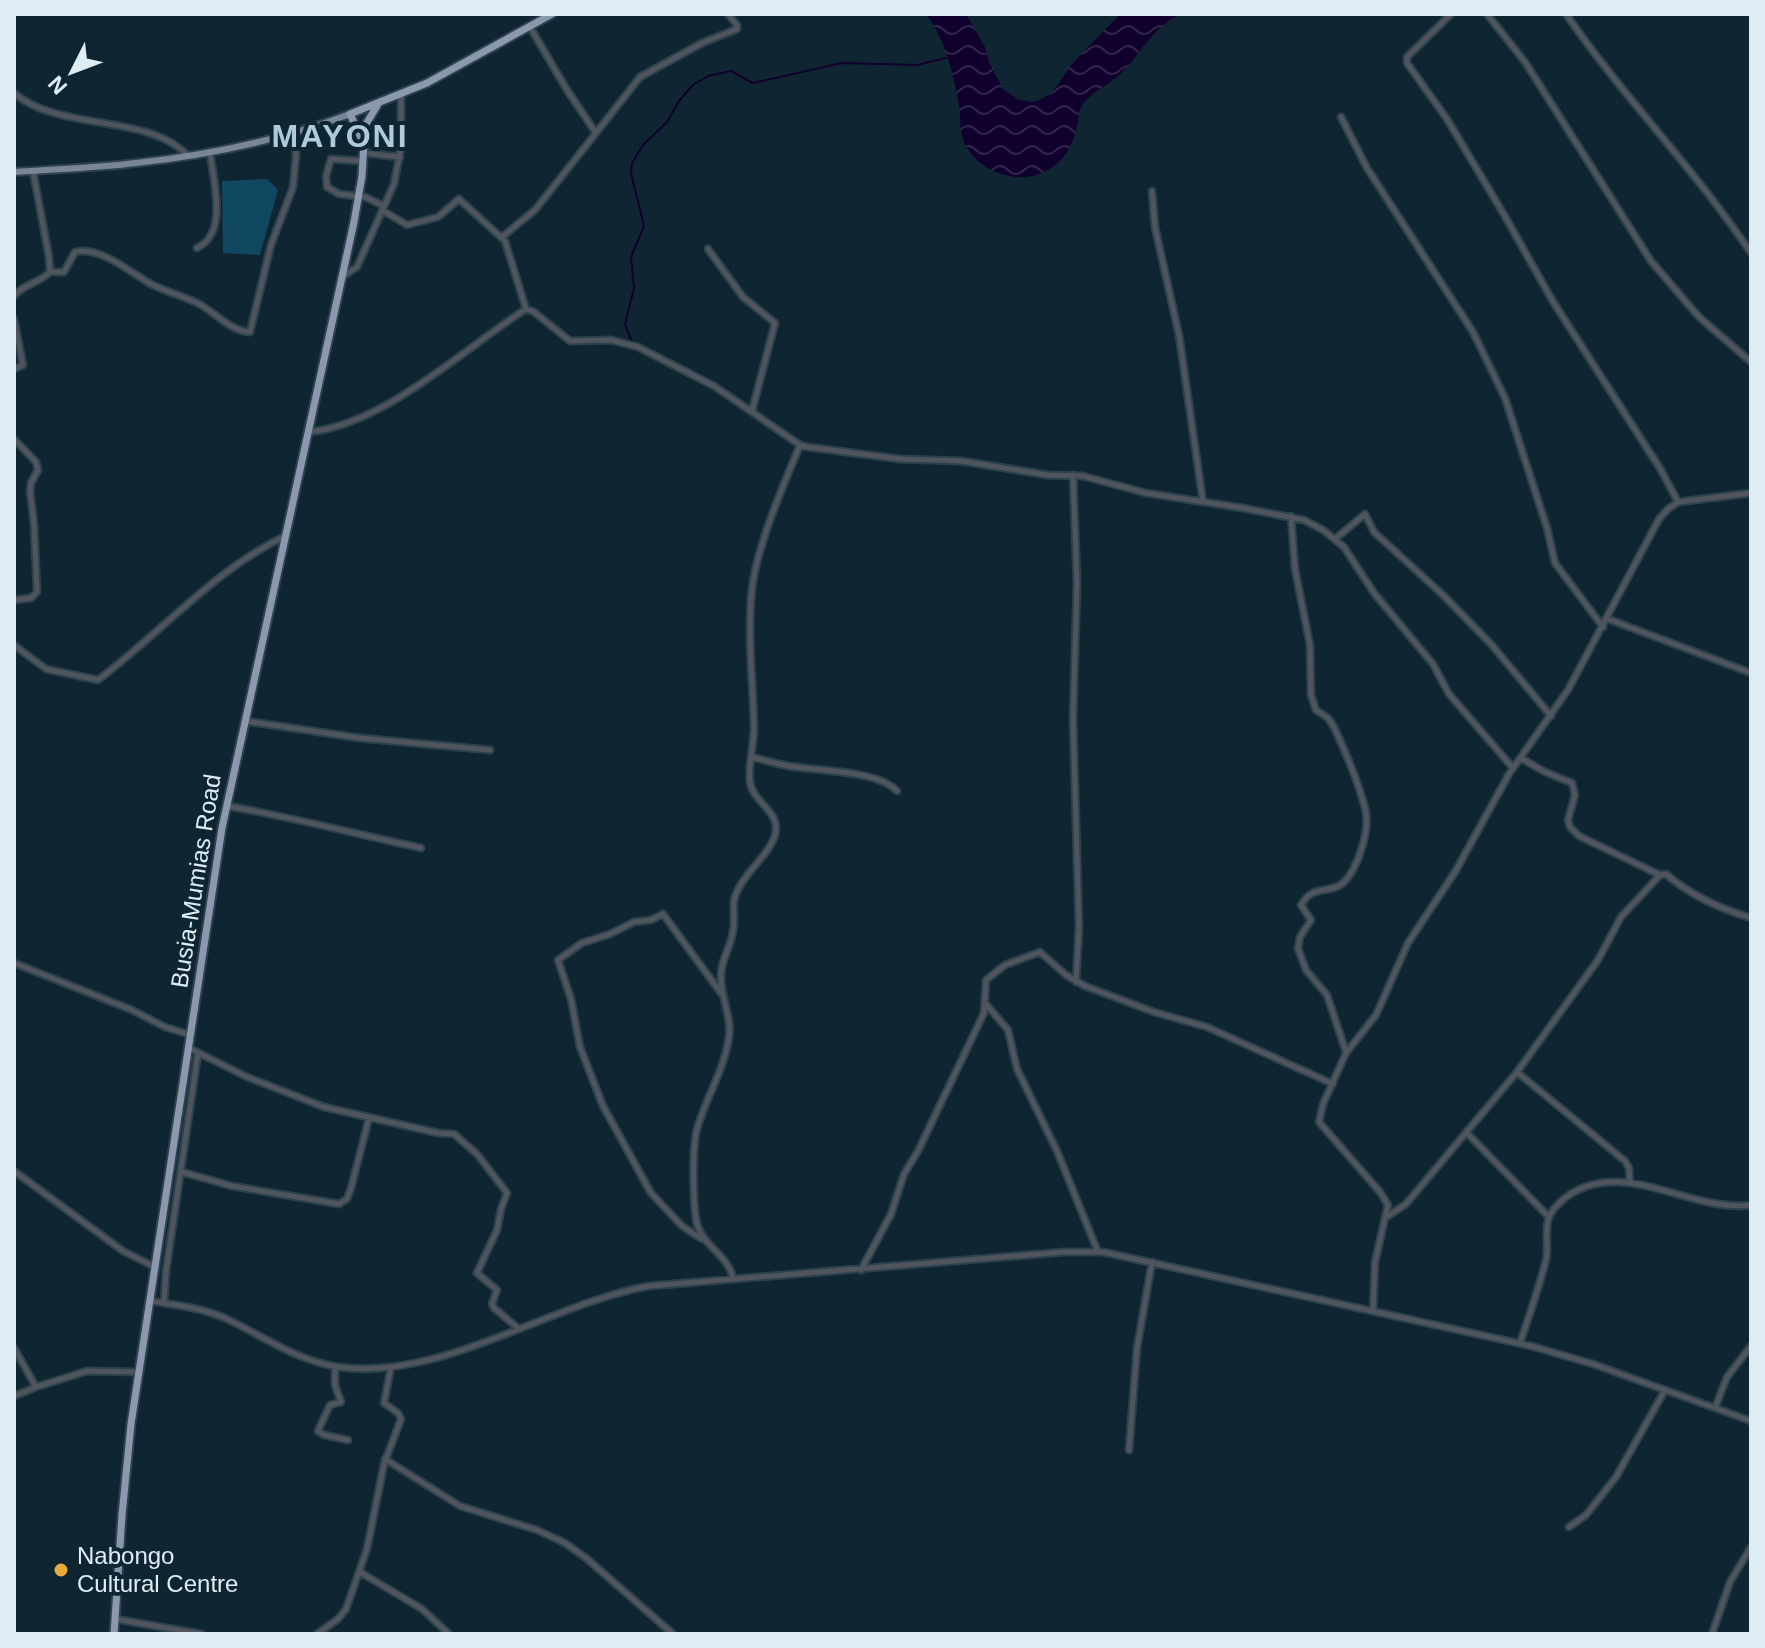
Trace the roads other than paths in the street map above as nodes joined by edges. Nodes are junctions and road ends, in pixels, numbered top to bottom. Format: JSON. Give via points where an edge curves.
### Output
{"nodes":[{"id":1,"x":552,"y":14,"type":"edge"},
{"id":2,"x":728,"y":14,"type":"edge"},
{"id":3,"x":1451,"y":14,"type":"edge"},
{"id":4,"x":1487,"y":14,"type":"edge"},
{"id":5,"x":1566,"y":14,"type":"edge"},
{"id":6,"x":530,"y":27,"type":"junction"},
{"id":7,"x":14,"y":93,"type":"edge"},
{"id":8,"x":401,"y":95,"type":"junction"},
{"id":9,"x":378,"y":104,"type":"junction"},
{"id":10,"x":359,"y":111,"type":"junction"},
{"id":11,"x":350,"y":114,"type":"junction"},
{"id":12,"x":1341,"y":117,"type":"dead end"},
{"id":13,"x":365,"y":126,"type":"junction"},
{"id":14,"x":596,"y":133,"type":"junction"},
{"id":15,"x":294,"y":135,"type":"junction"},
{"id":16,"x":363,"y":142,"type":"junction"},
{"id":17,"x":210,"y":152,"type":"junction"},
{"id":18,"x":188,"y":156,"type":"junction"},
{"id":19,"x":364,"y":157,"type":"junction"},
{"id":20,"x":400,"y":157,"type":"junction"},
{"id":21,"x":33,"y":171,"type":"junction"},
{"id":22,"x":14,"y":172,"type":"edge"},
{"id":23,"x":1152,"y":191,"type":"dead end"},
{"id":24,"x":359,"y":197,"type":"junction"},
{"id":25,"x":383,"y":208,"type":"junction"},
{"id":26,"x":502,"y":237,"type":"junction"},
{"id":27,"x":197,"y":248,"type":"dead end"},
{"id":28,"x":708,"y":249,"type":"dead end"},
{"id":29,"x":1751,"y":253,"type":"edge"},
{"id":30,"x":50,"y":272,"type":"junction"},
{"id":31,"x":342,"y":277,"type":"junction"},
{"id":32,"x":14,"y":296,"type":"edge"},
{"id":33,"x":526,"y":309,"type":"junction"},
{"id":34,"x":14,"y":319,"type":"edge"},
{"id":35,"x":1751,"y":362,"type":"edge"},
{"id":36,"x":14,"y":369,"type":"edge"},
{"id":37,"x":752,"y":411,"type":"junction"},
{"id":38,"x":309,"y":432,"type":"junction"},
{"id":39,"x":14,"y":439,"type":"edge"},
{"id":40,"x":800,"y":445,"type":"junction"},
{"id":41,"x":1073,"y":475,"type":"junction"},
{"id":42,"x":1751,"y":493,"type":"edge"},
{"id":43,"x":1203,"y":502,"type":"junction"},
{"id":44,"x":1678,"y":502,"type":"junction"},
{"id":45,"x":1291,"y":516,"type":"junction"},
{"id":46,"x":286,"y":535,"type":"junction"},
{"id":47,"x":1335,"y":539,"type":"junction"},
{"id":48,"x":14,"y":600,"type":"edge"},
{"id":49,"x":1608,"y":619,"type":"junction"},
{"id":50,"x":1603,"y":627,"type":"junction"},
{"id":51,"x":14,"y":645,"type":"edge"},
{"id":52,"x":1751,"y":673,"type":"edge"},
{"id":53,"x":1551,"y":716,"type":"junction"},
{"id":54,"x":245,"y":721,"type":"junction"},
{"id":55,"x":490,"y":750,"type":"dead end"},
{"id":56,"x":752,"y":757,"type":"junction"},
{"id":57,"x":1521,"y":758,"type":"junction"},
{"id":58,"x":1513,"y":768,"type":"junction"},
{"id":59,"x":897,"y":791,"type":"dead end"},
{"id":60,"x":227,"y":806,"type":"junction"},
{"id":61,"x":421,"y":848,"type":"dead end"},
{"id":62,"x":1660,"y":875,"type":"junction"},
{"id":63,"x":1751,"y":918,"type":"edge"},
{"id":64,"x":14,"y":963,"type":"edge"},
{"id":65,"x":1076,"y":982,"type":"junction"},
{"id":66,"x":722,"y":994,"type":"junction"},
{"id":67,"x":986,"y":1004,"type":"junction"},
{"id":68,"x":191,"y":1035,"type":"junction"},
{"id":69,"x":189,"y":1048,"type":"junction"},
{"id":70,"x":198,"y":1053,"type":"junction"},
{"id":71,"x":1346,"y":1053,"type":"junction"},
{"id":72,"x":1517,"y":1072,"type":"junction"},
{"id":73,"x":1333,"y":1084,"type":"junction"},
{"id":74,"x":369,"y":1118,"type":"junction"},
{"id":75,"x":1467,"y":1133,"type":"junction"},
{"id":76,"x":14,"y":1171,"type":"edge"},
{"id":77,"x":182,"y":1172,"type":"junction"},
{"id":78,"x":1630,"y":1183,"type":"junction"},
{"id":79,"x":1751,"y":1205,"type":"edge"},
{"id":80,"x":1387,"y":1216,"type":"junction"},
{"id":81,"x":1549,"y":1217,"type":"junction"},
{"id":82,"x":162,"y":1224,"type":"junction"},
{"id":83,"x":175,"y":1225,"type":"junction"},
{"id":84,"x":703,"y":1240,"type":"junction"},
{"id":85,"x":1098,"y":1252,"type":"junction"},
{"id":86,"x":1152,"y":1262,"type":"junction"},
{"id":87,"x":155,"y":1267,"type":"junction"},
{"id":88,"x":861,"y":1270,"type":"junction"},
{"id":89,"x":733,"y":1279,"type":"junction"},
{"id":90,"x":151,"y":1301,"type":"junction"},
{"id":91,"x":164,"y":1303,"type":"junction"},
{"id":92,"x":1373,"y":1311,"type":"junction"},
{"id":93,"x":519,"y":1329,"type":"junction"},
{"id":94,"x":1520,"y":1343,"type":"junction"},
{"id":95,"x":1751,"y":1346,"type":"edge"},
{"id":96,"x":14,"y":1348,"type":"edge"},
{"id":97,"x":391,"y":1367,"type":"junction"},
{"id":98,"x":335,"y":1369,"type":"dead end"},
{"id":99,"x":140,"y":1372,"type":"junction"},
{"id":100,"x":36,"y":1387,"type":"junction"},
{"id":101,"x":1665,"y":1390,"type":"junction"},
{"id":102,"x":14,"y":1396,"type":"edge"},
{"id":103,"x":1715,"y":1408,"type":"junction"},
{"id":104,"x":1751,"y":1421,"type":"edge"},
{"id":105,"x":348,"y":1440,"type":"dead end"},
{"id":106,"x":1129,"y":1450,"type":"dead end"},
{"id":107,"x":385,"y":1459,"type":"junction"},
{"id":108,"x":1569,"y":1527,"type":"dead end"},
{"id":109,"x":1751,"y":1547,"type":"edge"},
{"id":110,"x":360,"y":1572,"type":"junction"},
{"id":111,"x":115,"y":1619,"type":"junction"},
{"id":112,"x":114,"y":1634,"type":"edge"},
{"id":113,"x":202,"y":1634,"type":"edge"},
{"id":114,"x":317,"y":1634,"type":"edge"},
{"id":115,"x":449,"y":1634,"type":"edge"},
{"id":116,"x":673,"y":1634,"type":"edge"},
{"id":117,"x":1712,"y":1634,"type":"edge"}],
"edges":[{"from":1,"to":6,"type":"highway"},
{"from":2,"to":14,"type":"street","via":[[737,29],[642,76]]},
{"from":3,"to":44,"type":"street","via":[[1407,63],[1447,119]]},
{"from":4,"to":35,"type":"street","via":[[1525,62],[1651,261],[1695,312]]},
{"from":5,"to":29,"type":"street"},
{"from":6,"to":8,"type":"highway"},
{"from":6,"to":14,"type":"street"},
{"from":7,"to":18,"type":"street","via":[[50,112],[166,141]]},
{"from":8,"to":9,"type":"highway"},
{"from":8,"to":20,"type":"street"},
{"from":9,"to":10,"type":"highway"},
{"from":9,"to":13,"type":"highway","name":"Busia-Mumias Road"},
{"from":10,"to":11,"type":"highway"},
{"from":10,"to":13,"type":"highway","name":"Busia-Mumias Road"},
{"from":11,"to":15,"type":"main road"},
{"from":11,"to":16,"type":"highway","name":"Busia-Mumias Road"},
{"from":12,"to":50,"type":"street","via":[[1367,168],[1473,332],[1505,398],[1555,563]]},
{"from":13,"to":16,"type":"highway","name":"Busia-Mumias Road"},
{"from":14,"to":26,"type":"street","via":[[535,210]]},
{"from":15,"to":17,"type":"main road"},
{"from":15,"to":30,"type":"street","via":[[293,187],[271,245],[250,332],[90,251],[75,252],[64,272]]},
{"from":16,"to":19,"type":"highway","name":"Busia-Mumias Road"},
{"from":17,"to":18,"type":"main road"},
{"from":17,"to":27,"type":"street","via":[[217,219]]},
{"from":18,"to":21,"type":"main road"},
{"from":19,"to":20,"type":"street"},
{"from":19,"to":24,"type":"highway","name":"Busia-Mumias Road"},
{"from":19,"to":24,"type":"street","via":[[333,158],[326,176],[332,191]]},
{"from":20,"to":25,"type":"street"},
{"from":21,"to":22,"type":"main road"},
{"from":21,"to":30,"type":"street"},
{"from":23,"to":43,"type":"street"},
{"from":24,"to":25,"type":"street"},
{"from":24,"to":31,"type":"highway","name":"Busia-Mumias Road"},
{"from":25,"to":26,"type":"street","via":[[407,225],[438,217],[459,199]]},
{"from":25,"to":31,"type":"street","via":[[357,267]]},
{"from":26,"to":33,"type":"street"},
{"from":28,"to":37,"type":"street","via":[[743,297],[775,323]]},
{"from":30,"to":32,"type":"street"},
{"from":31,"to":38,"type":"highway","name":"Busia-Mumias Road"},
{"from":33,"to":37,"type":"street","via":[[566,340],[628,343]]},
{"from":33,"to":38,"type":"street","via":[[400,396],[337,426]]},
{"from":34,"to":36,"type":"street","via":[[23,365]]},
{"from":37,"to":40,"type":"street"},
{"from":38,"to":46,"type":"highway","name":"Busia-Mumias Road"},
{"from":39,"to":48,"type":"street","via":[[38,471],[30,491],[37,592]]},
{"from":40,"to":41,"type":"street"},
{"from":40,"to":56,"type":"street","via":[[753,581]]},
{"from":41,"to":43,"type":"street"},
{"from":41,"to":65,"type":"street"},
{"from":42,"to":44,"type":"street"},
{"from":43,"to":45,"type":"street"},
{"from":44,"to":49,"type":"street","via":[[1645,542]]},
{"from":45,"to":47,"type":"street"},
{"from":45,"to":71,"type":"street","via":[[1313,703],[1334,727],[1366,810],[1360,855],[1352,872],[1338,887],[1314,891],[1301,904],[1311,920],[1298,941],[1300,955],[1327,995]]},
{"from":46,"to":51,"type":"street","via":[[224,574],[98,680],[46,669]]},
{"from":46,"to":54,"type":"highway","name":"Busia-Mumias Road"},
{"from":47,"to":53,"type":"street","via":[[1364,513],[1378,536],[1491,644]]},
{"from":47,"to":58,"type":"street","via":[[1433,664],[1449,694]]},
{"from":49,"to":50,"type":"street"},
{"from":49,"to":52,"type":"street"},
{"from":50,"to":53,"type":"street"},
{"from":53,"to":57,"type":"street"},
{"from":54,"to":55,"type":"street"},
{"from":54,"to":60,"type":"highway","name":"Busia-Mumias Road"},
{"from":56,"to":59,"type":"street","via":[[868,777]]},
{"from":56,"to":66,"type":"street","via":[[750,786],[776,831],[737,891],[721,971]]},
{"from":57,"to":58,"type":"street"},
{"from":57,"to":62,"type":"street","via":[[1571,782],[1575,795],[1568,823],[1577,834]]},
{"from":58,"to":71,"type":"street","via":[[1401,956],[1376,1015]]},
{"from":60,"to":61,"type":"street"},
{"from":60,"to":68,"type":"highway","name":"Busia-Mumias Road"},
{"from":62,"to":63,"type":"street"},
{"from":62,"to":72,"type":"street","via":[[1621,917],[1598,960]]},
{"from":64,"to":68,"type":"street"},
{"from":65,"to":67,"type":"street","via":[[1036,952],[988,978]]},
{"from":65,"to":73,"type":"street","via":[[1207,1027]]},
{"from":66,"to":84,"type":"street","via":[[729,1039],[696,1137],[695,1211]]},
{"from":66,"to":84,"type":"street","via":[[663,914],[582,943],[558,960],[580,1047],[603,1106],[648,1190]]},
{"from":67,"to":85,"type":"street","via":[[1008,1030],[1017,1069]]},
{"from":67,"to":88,"type":"street"},
{"from":68,"to":69,"type":"highway","name":"Busia-Mumias Road"},
{"from":69,"to":70,"type":"street"},
{"from":69,"to":82,"type":"highway","name":"Busia-Mumias Road"},
{"from":70,"to":74,"type":"street","via":[[319,1105]]},
{"from":70,"to":77,"type":"street"},
{"from":71,"to":73,"type":"street"},
{"from":72,"to":75,"type":"street"},
{"from":72,"to":78,"type":"street","via":[[1625,1161]]},
{"from":73,"to":80,"type":"street","via":[[1318,1120],[1386,1199]]},
{"from":74,"to":77,"type":"street","via":[[351,1188],[339,1204]]},
{"from":74,"to":93,"type":"street","via":[[454,1134],[505,1187],[497,1230],[476,1272],[497,1290],[494,1308]]},
{"from":75,"to":80,"type":"street","via":[[1406,1204]]},
{"from":75,"to":81,"type":"street"},
{"from":76,"to":87,"type":"street","via":[[123,1251]]},
{"from":77,"to":83,"type":"street"},
{"from":78,"to":79,"type":"street","via":[[1714,1204]]},
{"from":78,"to":81,"type":"street","via":[[1578,1190]]},
{"from":80,"to":92,"type":"street","via":[[1375,1262]]},
{"from":81,"to":94,"type":"street","via":[[1546,1259]]},
{"from":82,"to":83,"type":"street"},
{"from":82,"to":87,"type":"highway","name":"Busia-Mumias Road"},
{"from":83,"to":91,"type":"street"},
{"from":84,"to":89,"type":"street","via":[[729,1267]]},
{"from":85,"to":86,"type":"street"},
{"from":85,"to":88,"type":"street"},
{"from":86,"to":92,"type":"street"},
{"from":86,"to":106,"type":"street","via":[[1137,1348]]},
{"from":87,"to":90,"type":"highway","name":"Busia-Mumias Road"},
{"from":88,"to":89,"type":"street"},
{"from":89,"to":93,"type":"street","via":[[633,1289]]},
{"from":90,"to":91,"type":"street"},
{"from":90,"to":99,"type":"highway","name":"Busia-Mumias Road"},
{"from":91,"to":97,"type":"street","via":[[214,1314],[313,1362],[368,1370]]},
{"from":92,"to":94,"type":"street"},
{"from":93,"to":97,"type":"street"},
{"from":94,"to":101,"type":"street"},
{"from":95,"to":103,"type":"street","via":[[1727,1377]]},
{"from":96,"to":100,"type":"street"},
{"from":97,"to":107,"type":"street","via":[[384,1403],[401,1419]]},
{"from":98,"to":105,"type":"street","via":[[341,1402],[330,1405],[318,1431]]},
{"from":99,"to":100,"type":"street","via":[[80,1372]]},
{"from":99,"to":111,"type":"highway","name":"Busia-Mumias Road"},
{"from":100,"to":102,"type":"street"},
{"from":101,"to":103,"type":"street"},
{"from":101,"to":108,"type":"street","via":[[1616,1477],[1586,1515]]},
{"from":103,"to":104,"type":"street"},
{"from":107,"to":110,"type":"street"},
{"from":107,"to":116,"type":"street","via":[[460,1506],[565,1543]]},
{"from":109,"to":117,"type":"street","via":[[1730,1582]]},
{"from":110,"to":114,"type":"street","via":[[344,1613]]},
{"from":110,"to":115,"type":"street","via":[[422,1609]]},
{"from":111,"to":112,"type":"highway","name":"Busia-Mumias Road"},
{"from":111,"to":113,"type":"street"}]}
